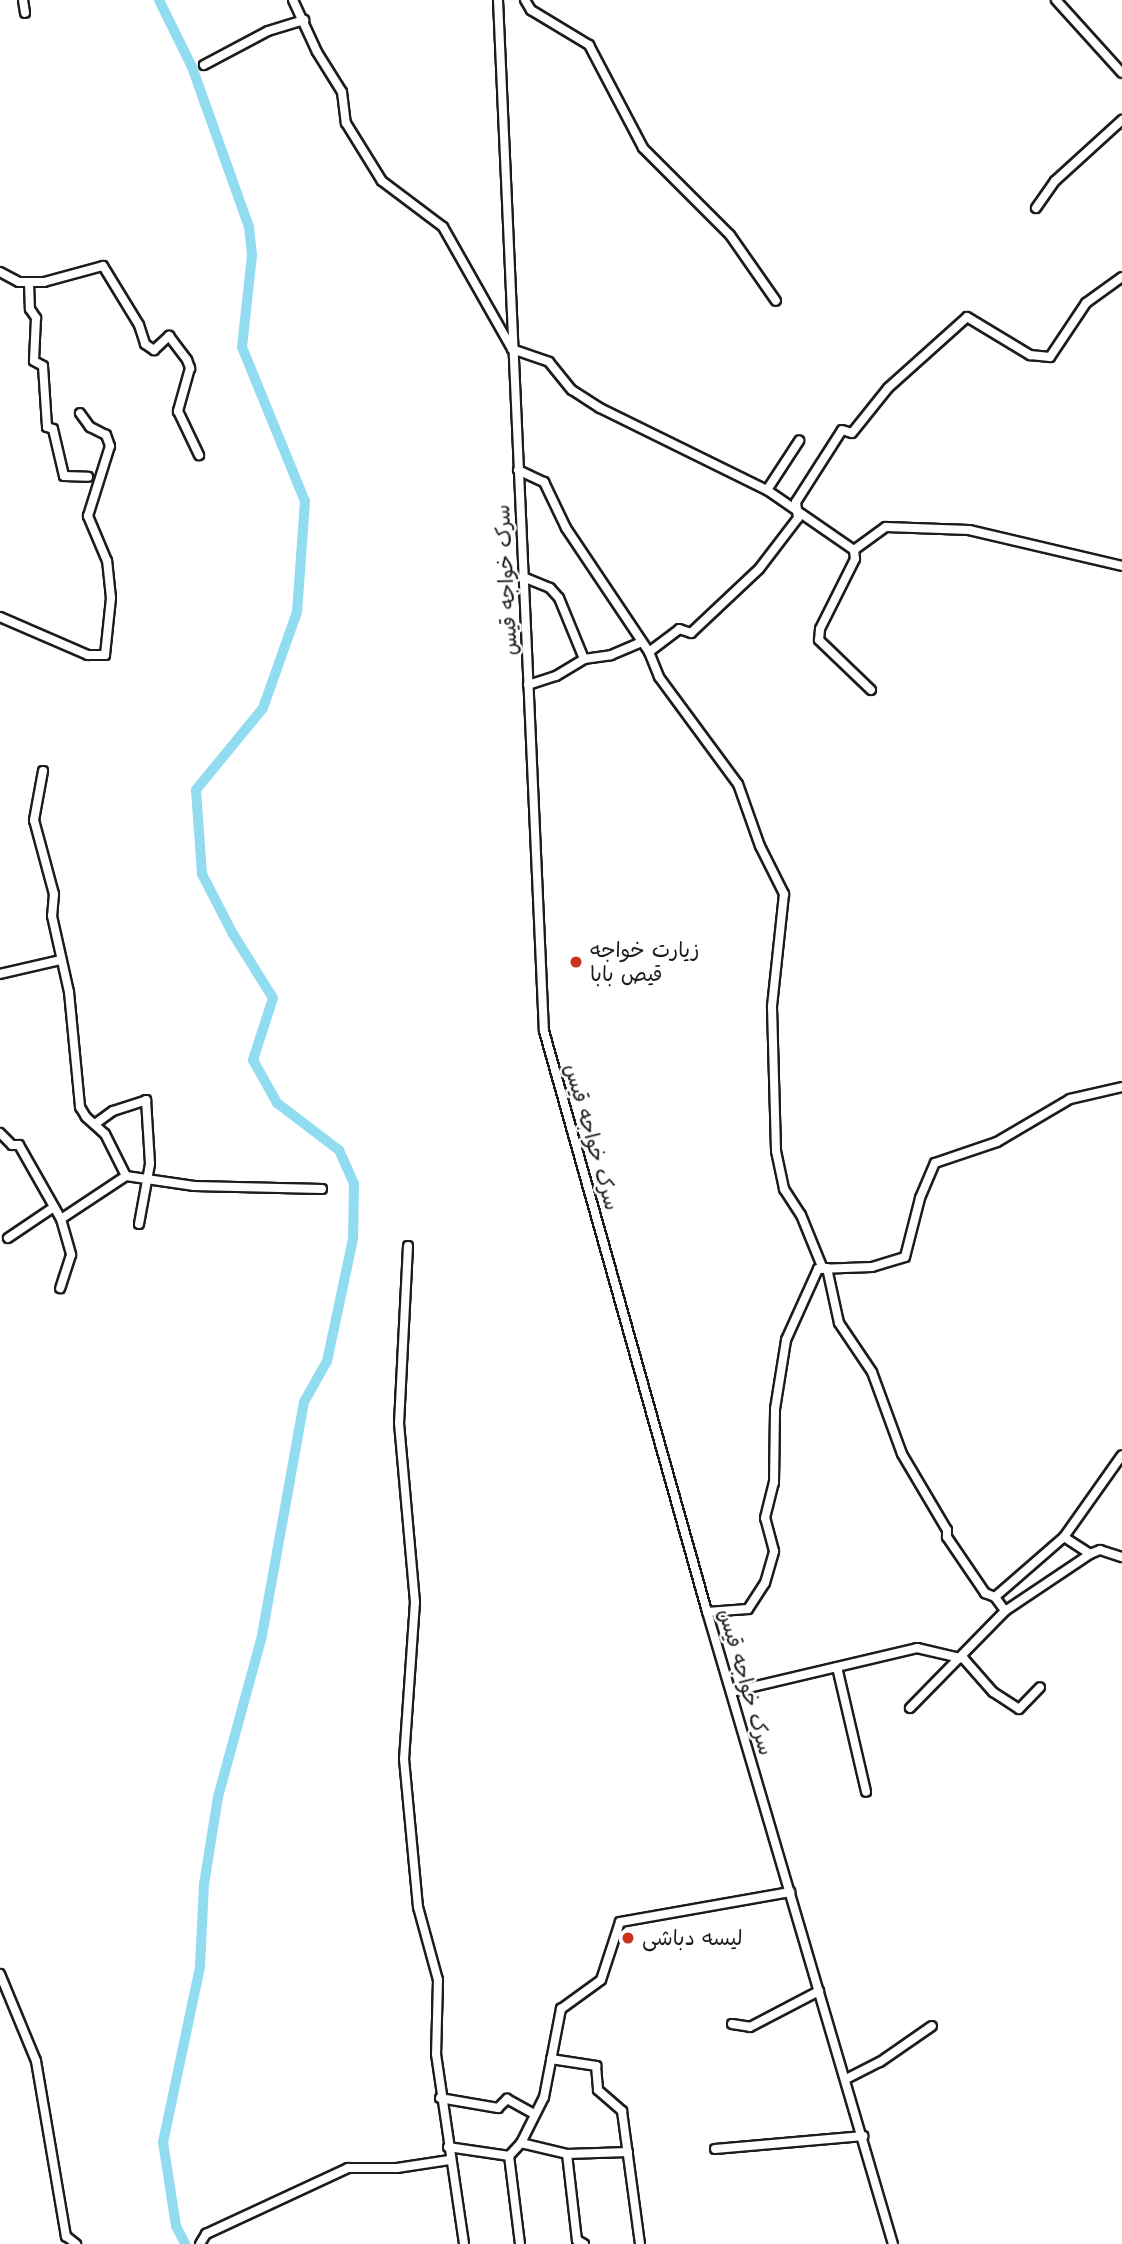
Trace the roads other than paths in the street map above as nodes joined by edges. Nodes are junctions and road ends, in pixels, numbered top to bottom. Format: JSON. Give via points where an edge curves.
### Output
{"nodes":[{"id":1,"x":23,"y":0,"type":"edge"},
{"id":2,"x":293,"y":0,"type":"edge"},
{"id":3,"x":498,"y":0,"type":"edge"},
{"id":4,"x":524,"y":0,"type":"edge"},
{"id":5,"x":1056,"y":0,"type":"edge"},
{"id":6,"x":25,"y":13,"type":"dead end"},
{"id":7,"x":304,"y":20,"type":"junction"},
{"id":8,"x":204,"y":65,"type":"dead end"},
{"id":9,"x":1122,"y":73,"type":"edge"},
{"id":10,"x":1122,"y":120,"type":"edge"},
{"id":11,"x":1036,"y":208,"type":"dead end"},
{"id":12,"x":0,"y":272,"type":"edge"},
{"id":13,"x":1122,"y":277,"type":"edge"},
{"id":14,"x":29,"y":283,"type":"junction"},
{"id":15,"x":775,"y":301,"type":"dead end"},
{"id":16,"x":512,"y":349,"type":"junction"},
{"id":17,"x":80,"y":414,"type":"dead end"},
{"id":18,"x":799,"y":441,"type":"dead end"},
{"id":19,"x":199,"y":455,"type":"dead end"},
{"id":20,"x":518,"y":470,"type":"junction"},
{"id":21,"x":88,"y":477,"type":"dead end"},
{"id":22,"x":766,"y":490,"type":"junction"},
{"id":23,"x":795,"y":510,"type":"junction"},
{"id":24,"x":854,"y":550,"type":"junction"},
{"id":25,"x":1122,"y":566,"type":"edge"},
{"id":26,"x":523,"y":577,"type":"junction"},
{"id":27,"x":0,"y":617,"type":"edge"},
{"id":28,"x":639,"y":643,"type":"junction"},
{"id":29,"x":649,"y":652,"type":"junction"},
{"id":30,"x":584,"y":659,"type":"junction"},
{"id":31,"x":528,"y":685,"type":"junction"},
{"id":32,"x":871,"y":690,"type":"dead end"},
{"id":33,"x":43,"y":771,"type":"dead end"},
{"id":34,"x":60,"y":960,"type":"junction"},
{"id":35,"x":0,"y":974,"type":"edge"},
{"id":36,"x":1122,"y":1087,"type":"edge"},
{"id":37,"x":95,"y":1124,"type":"junction"},
{"id":38,"x":0,"y":1133,"type":"edge"},
{"id":39,"x":126,"y":1176,"type":"junction"},
{"id":40,"x":144,"y":1178,"type":"junction"},
{"id":41,"x":322,"y":1189,"type":"dead end"},
{"id":42,"x":54,"y":1207,"type":"junction"},
{"id":43,"x":61,"y":1219,"type":"junction"},
{"id":44,"x":139,"y":1224,"type":"dead end"},
{"id":45,"x":8,"y":1238,"type":"dead end"},
{"id":46,"x":408,"y":1246,"type":"dead end"},
{"id":47,"x":825,"y":1268,"type":"junction"},
{"id":48,"x":60,"y":1288,"type":"dead end"},
{"id":49,"x":1122,"y":1455,"type":"edge"},
{"id":50,"x":1064,"y":1537,"type":"junction"},
{"id":51,"x":1090,"y":1555,"type":"junction"},
{"id":52,"x":1122,"y":1557,"type":"edge"},
{"id":53,"x":995,"y":1597,"type":"junction"},
{"id":54,"x":1005,"y":1611,"type":"junction"},
{"id":55,"x":707,"y":1612,"type":"junction"},
{"id":56,"x":957,"y":1658,"type":"junction"},
{"id":57,"x":837,"y":1667,"type":"junction"},
{"id":58,"x":1040,"y":1687,"type":"dead end"},
{"id":59,"x":731,"y":1692,"type":"junction"},
{"id":60,"x":910,"y":1707,"type":"dead end"},
{"id":61,"x":866,"y":1793,"type":"dead end"},
{"id":62,"x":790,"y":1892,"type":"junction"},
{"id":63,"x":0,"y":1974,"type":"edge"},
{"id":64,"x":820,"y":1991,"type":"junction"},
{"id":65,"x":732,"y":2024,"type":"dead end"},
{"id":66,"x":932,"y":2026,"type":"dead end"},
{"id":67,"x":551,"y":2059,"type":"junction"},
{"id":68,"x":846,"y":2078,"type":"junction"},
{"id":69,"x":440,"y":2098,"type":"junction"},
{"id":70,"x":534,"y":2114,"type":"junction"},
{"id":71,"x":863,"y":2136,"type":"junction"},
{"id":72,"x":521,"y":2143,"type":"junction"},
{"id":73,"x":448,"y":2147,"type":"junction"},
{"id":74,"x":715,"y":2149,"type":"dead end"},
{"id":75,"x":628,"y":2152,"type":"junction"},
{"id":76,"x":567,"y":2154,"type":"junction"},
{"id":77,"x":509,"y":2155,"type":"junction"},
{"id":78,"x":449,"y":2160,"type":"junction"},
{"id":79,"x":70,"y":2241,"type":"edge"},
{"id":80,"x":200,"y":2244,"type":"edge"},
{"id":81,"x":464,"y":2244,"type":"edge"},
{"id":82,"x":520,"y":2244,"type":"edge"},
{"id":83,"x":584,"y":2244,"type":"edge"},
{"id":84,"x":640,"y":2244,"type":"edge"},
{"id":85,"x":893,"y":2244,"type":"edge"}],
"edges":[{"from":1,"to":6,"type":"street"},
{"from":2,"to":7,"type":"street"},
{"from":3,"to":16,"type":"street","name":"سرک خواجه قیس"},
{"from":4,"to":15,"type":"street","via":[[531,10],[589,45],[643,148],[730,235]]},
{"from":5,"to":9,"type":"street"},
{"from":7,"to":8,"type":"street","via":[[268,31]]},
{"from":7,"to":16,"type":"street","via":[[321,62],[342,92],[346,123],[382,181],[443,227]]},
{"from":10,"to":11,"type":"street","via":[[1055,181]]},
{"from":12,"to":14,"type":"street"},
{"from":13,"to":23,"type":"street","via":[[1086,303],[1050,357],[1030,355],[967,317],[888,388],[852,433],[842,429]]},
{"from":14,"to":19,"type":"street","via":[[63,281],[103,266],[139,325],[145,344],[154,350],[166,338],[176,339],[190,368],[178,411]]},
{"from":14,"to":21,"type":"street","via":[[30,309],[36,317],[34,361],[43,366],[47,427],[53,429],[64,476]]},
{"from":16,"to":20,"type":"street","name":"سرک خواجه قیس"},
{"from":16,"to":22,"type":"street","via":[[549,362],[572,390],[600,408]]},
{"from":17,"to":27,"type":"street","via":[[90,427],[106,435],[110,446],[88,516],[107,561],[111,598],[105,655],[88,655]]},
{"from":18,"to":22,"type":"street"},
{"from":20,"to":26,"type":"street","name":"سرک خواجه قیس"},
{"from":20,"to":28,"type":"street","via":[[544,482],[566,528]]},
{"from":22,"to":23,"type":"street"},
{"from":23,"to":24,"type":"street"},
{"from":23,"to":29,"type":"street","via":[[798,519],[781,545],[739,590],[691,634],[679,629]]},
{"from":24,"to":25,"type":"street","via":[[886,527],[969,530]]},
{"from":24,"to":32,"type":"street","via":[[855,559],[819,639]]},
{"from":26,"to":30,"type":"street","via":[[550,588],[559,598]]},
{"from":26,"to":31,"type":"street","name":"سرک خواجه قیس"},
{"from":28,"to":29,"type":"street"},
{"from":28,"to":30,"type":"street","via":[[611,655]]},
{"from":29,"to":47,"type":"street","via":[[659,677],[738,784],[760,846],[784,894],[772,1007],[776,1151],[784,1189]]},
{"from":30,"to":31,"type":"street"},
{"from":31,"to":55,"type":"street","name":"سرک خواجه قیس","via":[[544,1031]]},
{"from":33,"to":34,"type":"street","via":[[34,820],[54,894],[52,916]]},
{"from":34,"to":35,"type":"street"},
{"from":34,"to":37,"type":"street","via":[[69,992],[80,1107]]},
{"from":36,"to":47,"type":"street","via":[[1070,1099],[997,1142],[935,1163],[920,1198],[905,1257],[872,1267]]},
{"from":37,"to":39,"type":"street"},
{"from":37,"to":40,"type":"street","via":[[113,1111],[146,1100],[150,1164]]},
{"from":38,"to":42,"type":"street","via":[[12,1145],[19,1145]]},
{"from":39,"to":40,"type":"street"},
{"from":39,"to":43,"type":"street"},
{"from":40,"to":41,"type":"street","via":[[194,1186]]},
{"from":40,"to":44,"type":"street"},
{"from":42,"to":43,"type":"street"},
{"from":42,"to":45,"type":"street"},
{"from":43,"to":48,"type":"street","via":[[71,1255]]},
{"from":46,"to":69,"type":"street","via":[[399,1423],[415,1602],[404,1759],[418,1906],[438,1980]]},
{"from":47,"to":53,"type":"street","via":[[839,1323],[872,1372],[902,1454],[947,1530],[947,1538],[985,1593]]},
{"from":47,"to":55,"type":"street","via":[[818,1269],[786,1340],[775,1409],[774,1483],[765,1518],[774,1551],[765,1583],[748,1609]]},
{"from":49,"to":50,"type":"street"},
{"from":50,"to":51,"type":"street"},
{"from":50,"to":53,"type":"street"},
{"from":51,"to":52,"type":"street","via":[[1100,1550]]},
{"from":51,"to":54,"type":"street","via":[[1016,1609]]},
{"from":53,"to":54,"type":"street"},
{"from":54,"to":56,"type":"street"},
{"from":55,"to":59,"type":"street","name":"سرک خواجه قیس"},
{"from":56,"to":57,"type":"street","via":[[917,1648]]},
{"from":56,"to":58,"type":"street","via":[[964,1659],[993,1692],[1018,1709]]},
{"from":56,"to":60,"type":"street"},
{"from":57,"to":59,"type":"street"},
{"from":57,"to":61,"type":"street"},
{"from":59,"to":62,"type":"street","name":"سرک خواجه قیس"},
{"from":62,"to":64,"type":"street","name":"سرک خواجه قیس"},
{"from":62,"to":67,"type":"street","via":[[620,1922],[601,1980],[561,2009]]},
{"from":63,"to":79,"type":"street","via":[[36,2061]]},
{"from":64,"to":65,"type":"street","via":[[750,2027]]},
{"from":64,"to":68,"type":"street","name":"سرک خواجه قیس"},
{"from":66,"to":68,"type":"street","via":[[880,2062]]},
{"from":67,"to":70,"type":"street","via":[[544,2096]]},
{"from":67,"to":75,"type":"street","via":[[596,2066],[598,2090],[622,2111]]},
{"from":68,"to":71,"type":"street","name":"سرک خواجه قیس"},
{"from":69,"to":70,"type":"street","via":[[498,2108],[507,2099]]},
{"from":69,"to":73,"type":"street"},
{"from":70,"to":72,"type":"street"},
{"from":71,"to":74,"type":"street"},
{"from":71,"to":85,"type":"street","name":"سرک خواجه قیس"},
{"from":72,"to":76,"type":"street"},
{"from":72,"to":77,"type":"street"},
{"from":73,"to":77,"type":"street"},
{"from":73,"to":78,"type":"street"},
{"from":75,"to":76,"type":"street"},
{"from":75,"to":84,"type":"street"},
{"from":76,"to":83,"type":"street","via":[[577,2240]]},
{"from":77,"to":82,"type":"street"},
{"from":78,"to":80,"type":"street","via":[[397,2168],[348,2168],[206,2234]]},
{"from":78,"to":81,"type":"street"}]}
